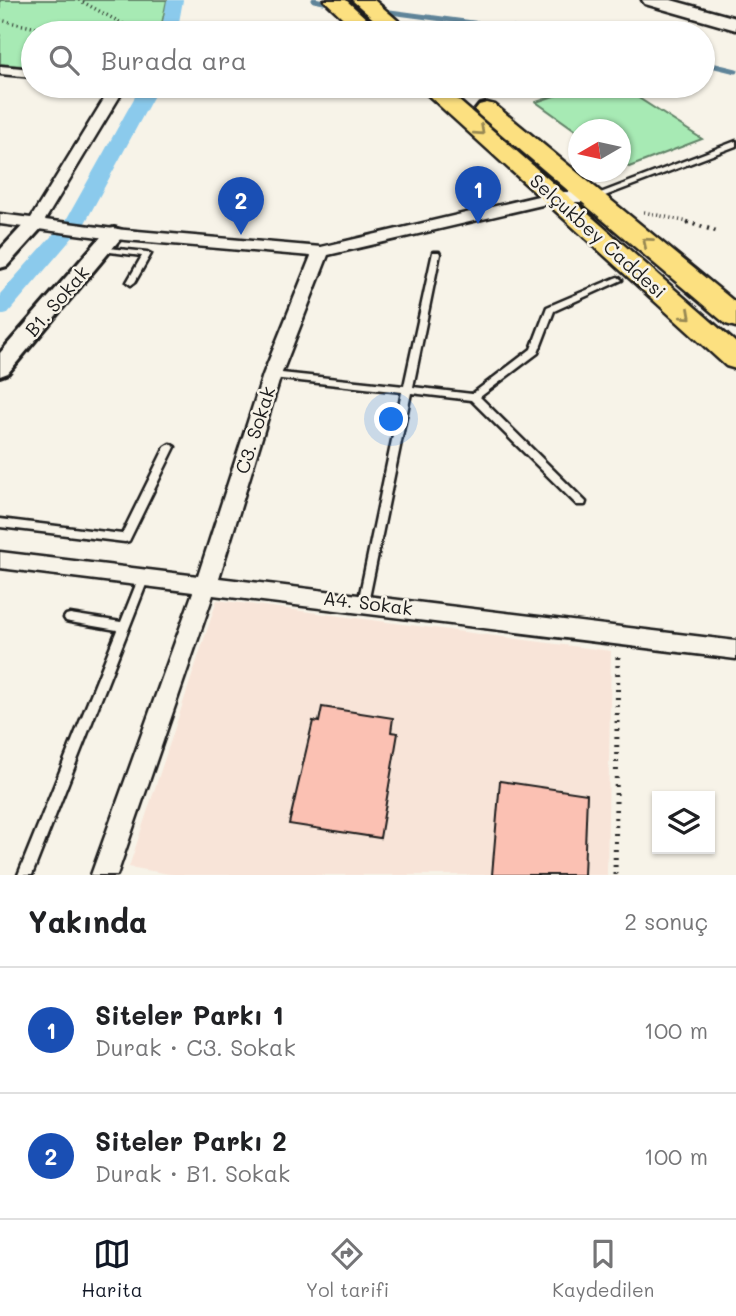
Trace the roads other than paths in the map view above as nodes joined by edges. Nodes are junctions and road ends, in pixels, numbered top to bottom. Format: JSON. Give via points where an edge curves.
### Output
{"nodes":[{"id":1,"x":334,"y":0,"type":"edge"},
{"id":2,"x":362,"y":0,"type":"edge"},
{"id":3,"x":651,"y":0,"type":"edge"},
{"id":4,"x":358,"y":21,"type":"edge"},
{"id":5,"x":387,"y":21,"type":"edge"},
{"id":6,"x":732,"y":22,"type":"edge"},
{"id":7,"x":0,"y":70,"type":"edge"},
{"id":8,"x":21,"y":72,"type":"edge"},
{"id":9,"x":112,"y":98,"type":"edge"},
{"id":10,"x":457,"y":98,"type":"edge"},
{"id":11,"x":460,"y":98,"type":"edge"},
{"id":12,"x":736,"y":143,"type":"edge"},
{"id":13,"x":555,"y":197,"type":"junction"},
{"id":14,"x":598,"y":200,"type":"junction"},
{"id":15,"x":0,"y":219,"type":"edge"},
{"id":16,"x":35,"y":224,"type":"junction"},
{"id":17,"x":108,"y":242,"type":"junction"},
{"id":18,"x":321,"y":251,"type":"junction"},
{"id":19,"x":436,"y":254,"type":"dead end"},
{"id":20,"x":0,"y":262,"type":"edge"},
{"id":21,"x":618,"y":280,"type":"dead end"},
{"id":22,"x":131,"y":282,"type":"dead end"},
{"id":23,"x":736,"y":318,"type":"edge"},
{"id":24,"x":736,"y":359,"type":"edge"},
{"id":25,"x":0,"y":368,"type":"edge"},
{"id":26,"x":272,"y":376,"type":"junction"},
{"id":27,"x":406,"y":390,"type":"junction"},
{"id":28,"x":474,"y":397,"type":"junction"},
{"id":29,"x":170,"y":447,"type":"dead end"},
{"id":30,"x":581,"y":502,"type":"dead end"},
{"id":31,"x":0,"y":523,"type":"edge"},
{"id":32,"x":0,"y":559,"type":"edge"},
{"id":33,"x":144,"y":577,"type":"junction"},
{"id":34,"x":206,"y":584,"type":"junction"},
{"id":35,"x":363,"y":603,"type":"junction"},
{"id":36,"x":70,"y":618,"type":"dead end"},
{"id":37,"x":124,"y":627,"type":"junction"},
{"id":38,"x":736,"y":650,"type":"edge"},
{"id":39,"x":25,"y":875,"type":"edge"},
{"id":40,"x":104,"y":875,"type":"edge"}],
"edges":[{"from":1,"to":4,"type":"main road"},
{"from":2,"to":5,"type":"main road"},
{"from":3,"to":6,"type":"main road"},
{"from":7,"to":8,"type":"street"},
{"from":9,"to":16,"type":"street"},
{"from":10,"to":13,"type":"main road","name":"Selçukbey Caddesi","one_way":true},
{"from":11,"to":14,"type":"main road","name":"Selçukbey Caddesi"},
{"from":12,"to":14,"type":"lane"},
{"from":13,"to":14,"type":"street"},
{"from":13,"to":18,"type":"street"},
{"from":13,"to":24,"type":"main road","name":"Selçukbey Caddesi","one_way":true},
{"from":23,"to":14,"type":"main road","name":"Selçukbey Caddesi","one_way":true},
{"from":15,"to":16,"type":"street"},
{"from":16,"to":17,"type":"street"},
{"from":16,"to":20,"type":"street"},
{"from":17,"to":18,"type":"street"},
{"from":17,"to":22,"type":"lane","via":[[147,254]]},
{"from":17,"to":25,"type":"street","name":"B1. Sokak"},
{"from":18,"to":26,"type":"street","name":"C3. Sokak"},
{"from":19,"to":27,"type":"lane"},
{"from":21,"to":28,"type":"lane","via":[[550,309],[535,351]]},
{"from":26,"to":27,"type":"lane"},
{"from":26,"to":34,"type":"street","name":"C3. Sokak"},
{"from":27,"to":28,"type":"lane"},
{"from":27,"to":35,"type":"lane"},
{"from":28,"to":30,"type":"lane"},
{"from":29,"to":31,"type":"lane","via":[[125,538]]},
{"from":32,"to":33,"type":"street","name":"A4. Sokak"},
{"from":33,"to":34,"type":"street","name":"A4. Sokak"},
{"from":33,"to":37,"type":"lane"},
{"from":34,"to":35,"type":"street","name":"A4. Sokak"},
{"from":34,"to":40,"type":"street","name":"C3. Sokak"},
{"from":35,"to":38,"type":"street","name":"A4. Sokak"},
{"from":36,"to":37,"type":"lane"},
{"from":37,"to":39,"type":"lane"}]}
